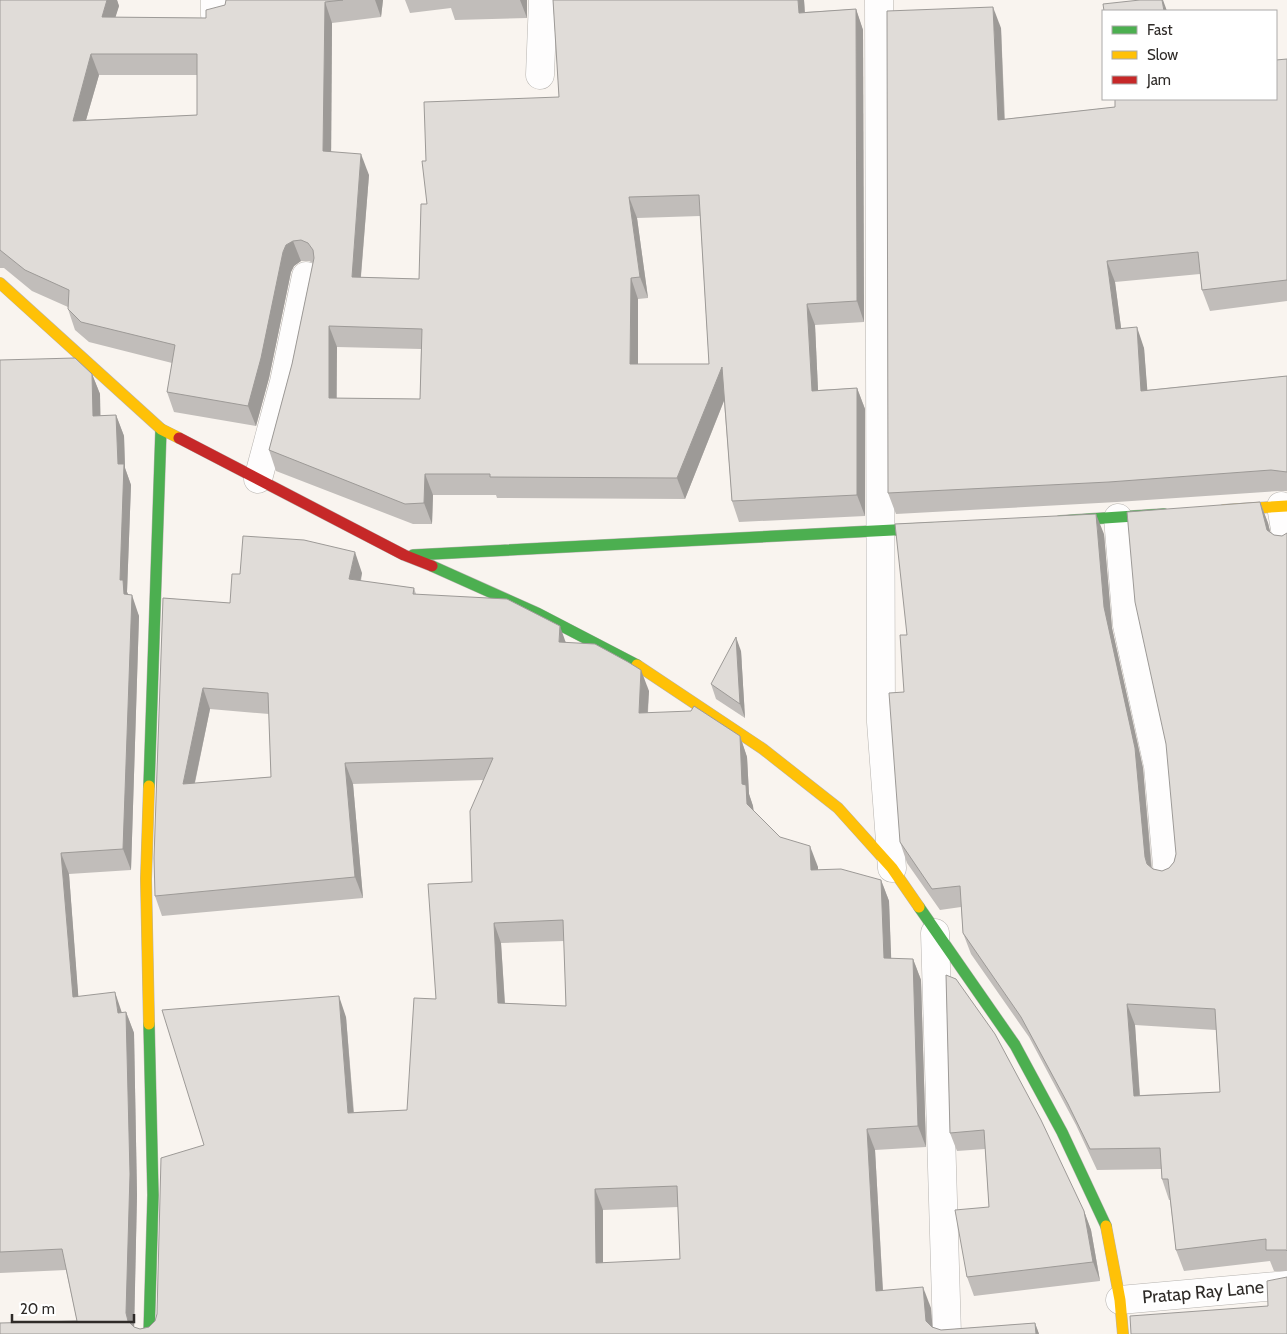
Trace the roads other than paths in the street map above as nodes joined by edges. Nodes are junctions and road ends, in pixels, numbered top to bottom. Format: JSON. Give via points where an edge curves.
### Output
{"nodes":[{"id":1,"x":543,"y":0,"type":"edge"},
{"id":2,"x":878,"y":0,"type":"edge"},
{"id":3,"x":540,"y":75,"type":"dead end"},
{"id":4,"x":306,"y":276,"type":"dead end"},
{"id":5,"x":0,"y":283,"type":"edge"},
{"id":6,"x":161,"y":429,"type":"junction"},
{"id":7,"x":258,"y":479,"type":"junction"},
{"id":8,"x":1284,"y":506,"type":"edge"},
{"id":9,"x":1214,"y":511,"type":"edge"},
{"id":10,"x":1175,"y":514,"type":"edge"},
{"id":11,"x":1118,"y":518,"type":"junction"},
{"id":12,"x":1048,"y":522,"type":"edge"},
{"id":13,"x":939,"y":527,"type":"edge"},
{"id":14,"x":880,"y":530,"type":"junction"},
{"id":15,"x":1287,"y":540,"type":"edge"},
{"id":16,"x":404,"y":555,"type":"junction"},
{"id":17,"x":892,"y":868,"type":"junction"},
{"id":18,"x":1168,"y":876,"type":"edge"},
{"id":19,"x":935,"y":933,"type":"junction"},
{"id":20,"x":1287,"y":1285,"type":"edge"},
{"id":21,"x":1120,"y":1300,"type":"junction"},
{"id":22,"x":149,"y":1334,"type":"edge"},
{"id":23,"x":948,"y":1334,"type":"edge"},
{"id":24,"x":1123,"y":1334,"type":"edge"}],
"edges":[{"from":1,"to":3,"type":"street"},
{"from":2,"to":14,"type":"street"},
{"from":4,"to":7,"type":"street","via":[[284,382]]},
{"from":5,"to":6,"type":"street"},
{"from":6,"to":7,"type":"street"},
{"from":6,"to":22,"type":"street","via":[[146,879],[153,1195]]},
{"from":7,"to":16,"type":"street"},
{"from":8,"to":9,"type":"street"},
{"from":8,"to":15,"type":"street"},
{"from":10,"to":11,"type":"street"},
{"from":11,"to":12,"type":"street"},
{"from":11,"to":18,"type":"street","via":[[1127,625],[1158,766]]},
{"from":13,"to":14,"type":"street"},
{"from":14,"to":16,"type":"street"},
{"from":14,"to":17,"type":"street","via":[[881,722]]},
{"from":16,"to":17,"type":"street","via":[[469,581],[644,669],[802,778],[838,808]]},
{"from":17,"to":19,"type":"street"},
{"from":19,"to":21,"type":"street","via":[[1015,1045],[1062,1132],[1106,1225]]},
{"from":19,"to":23,"type":"street"},
{"from":20,"to":21,"type":"street","name":"Pratap Ray Lane"},
{"from":21,"to":24,"type":"street"}]}
